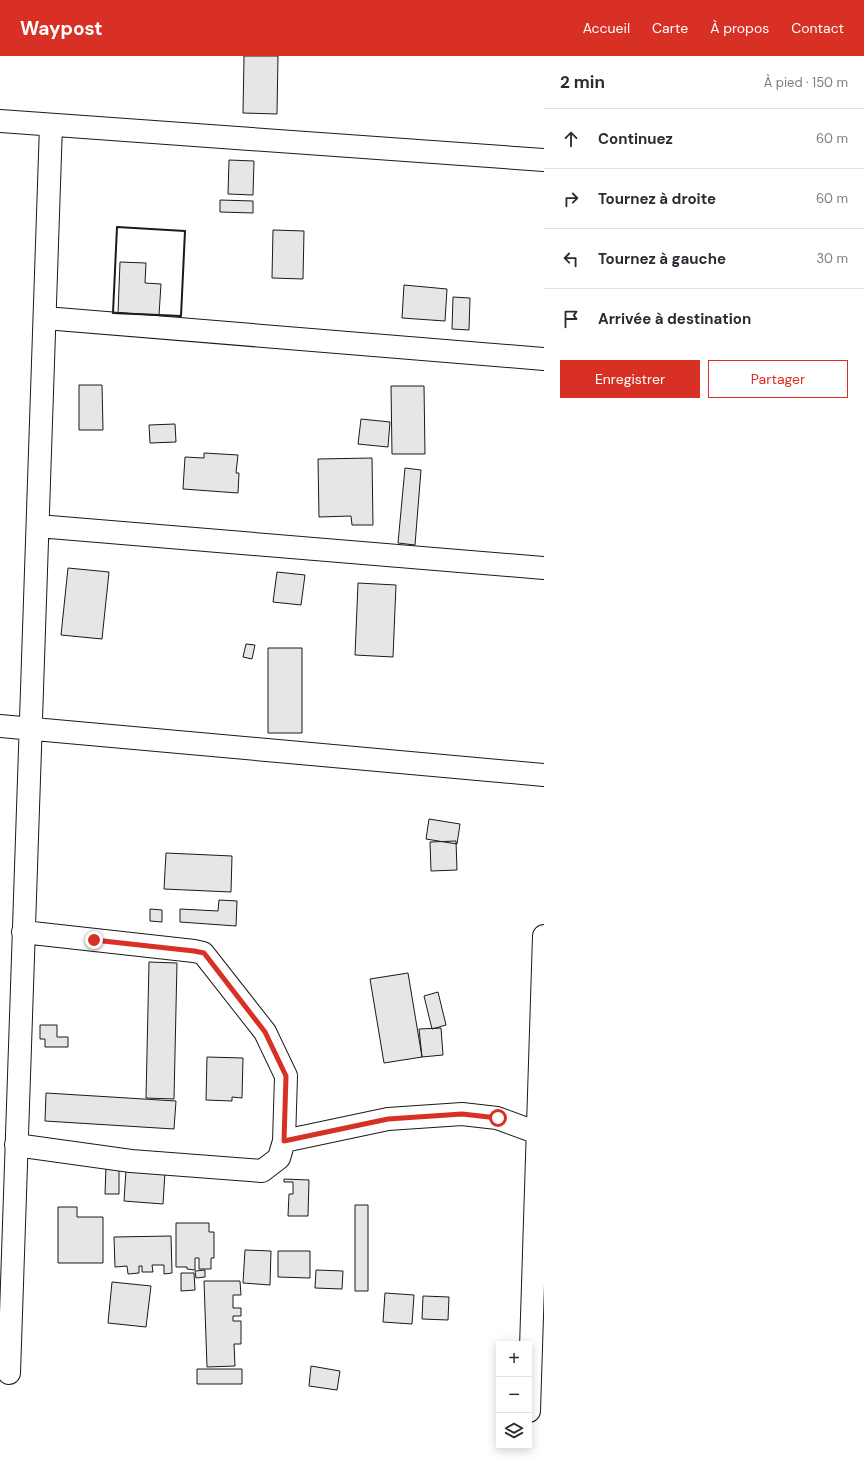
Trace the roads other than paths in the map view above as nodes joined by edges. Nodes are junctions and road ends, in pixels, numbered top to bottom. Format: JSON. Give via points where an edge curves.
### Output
{"nodes":[{"id":1,"x":0,"y":121,"type":"edge"},
{"id":2,"x":51,"y":125,"type":"junction"},
{"id":3,"x":544,"y":160,"type":"edge"},
{"id":4,"x":45,"y":318,"type":"junction"},
{"id":5,"x":544,"y":359,"type":"edge"},
{"id":6,"x":38,"y":526,"type":"junction"},
{"id":7,"x":544,"y":568,"type":"edge"},
{"id":8,"x":0,"y":726,"type":"edge"},
{"id":9,"x":31,"y":729,"type":"junction"},
{"id":10,"x":544,"y":775,"type":"edge"},
{"id":11,"x":24,"y":932,"type":"junction"},
{"id":12,"x":544,"y":936,"type":"edge"},
{"id":13,"x":538,"y":1134,"type":"junction"},
{"id":14,"x":284,"y":1141,"type":"junction"},
{"id":15,"x":16,"y":1145,"type":"junction"},
{"id":16,"x":540,"y":1165,"type":"edge"},
{"id":17,"x":9,"y":1373,"type":"dead end"},
{"id":18,"x":531,"y":1377,"type":"edge"}],
"edges":[{"from":1,"to":2,"type":"street"},
{"from":2,"to":3,"type":"street"},
{"from":2,"to":4,"type":"street"},
{"from":4,"to":5,"type":"street"},
{"from":4,"to":6,"type":"street"},
{"from":6,"to":7,"type":"street"},
{"from":6,"to":9,"type":"street"},
{"from":8,"to":9,"type":"street"},
{"from":9,"to":10,"type":"street"},
{"from":9,"to":11,"type":"street"},
{"from":11,"to":14,"type":"street","via":[[204,953],[265,1032],[286,1076]]},
{"from":11,"to":15,"type":"street"},
{"from":12,"to":13,"type":"street"},
{"from":13,"to":14,"type":"street","via":[[498,1118],[462,1114],[388,1119]]},
{"from":13,"to":16,"type":"street"},
{"from":14,"to":15,"type":"street","via":[[279,1158],[262,1171],[131,1161]]},
{"from":15,"to":17,"type":"street"},
{"from":16,"to":18,"type":"street"}]}
